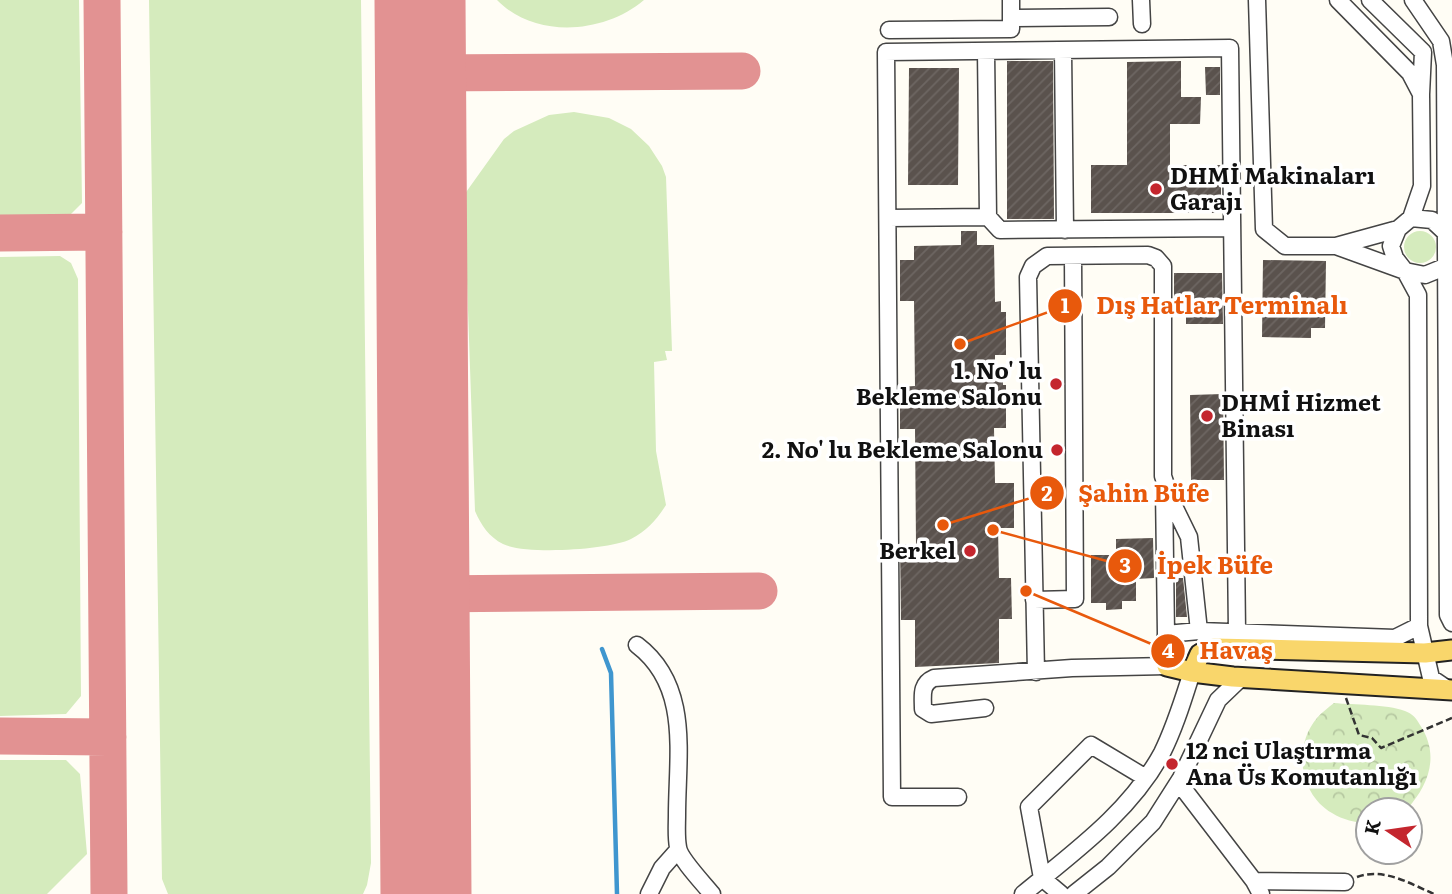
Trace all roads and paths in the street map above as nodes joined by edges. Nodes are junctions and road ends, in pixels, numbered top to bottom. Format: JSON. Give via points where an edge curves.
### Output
{"nodes":[{"id":1,"x":1011,"y":0,"type":"edge"},
{"id":2,"x":1141,"y":0,"type":"edge"},
{"id":3,"x":1257,"y":0,"type":"edge"},
{"id":4,"x":1338,"y":0,"type":"edge"},
{"id":5,"x":1370,"y":0,"type":"edge"},
{"id":6,"x":1413,"y":0,"type":"edge"},
{"id":7,"x":1109,"y":17,"type":"dead end"},
{"id":8,"x":1012,"y":18,"type":"junction"},
{"id":9,"x":1142,"y":23,"type":"dead end"},
{"id":10,"x":889,"y":30,"type":"dead end"},
{"id":11,"x":1063,"y":50,"type":"junction"},
{"id":12,"x":986,"y":51,"type":"junction"},
{"id":13,"x":1421,"y":94,"type":"junction"},
{"id":14,"x":988,"y":217,"type":"junction"},
{"id":15,"x":888,"y":218,"type":"junction"},
{"id":16,"x":1404,"y":223,"type":"junction"},
{"id":17,"x":1232,"y":228,"type":"junction"},
{"id":18,"x":1065,"y":230,"type":"junction"},
{"id":19,"x":1447,"y":234,"type":"junction"},
{"id":20,"x":1336,"y":246,"type":"junction"},
{"id":21,"x":1073,"y":256,"type":"junction"},
{"id":22,"x":1447,"y":266,"type":"junction"},
{"id":23,"x":1405,"y":271,"type":"junction"},
{"id":24,"x":1163,"y":476,"type":"junction"},
{"id":25,"x":1034,"y":600,"type":"junction"},
{"id":26,"x":1452,"y":624,"type":"edge"},
{"id":27,"x":1419,"y":626,"type":"junction"},
{"id":28,"x":1199,"y":631,"type":"junction"},
{"id":29,"x":1237,"y":632,"type":"junction"},
{"id":30,"x":1166,"y":634,"type":"junction"},
{"id":31,"x":637,"y":645,"type":"dead end"},
{"id":32,"x":1452,"y":650,"type":"edge"},
{"id":33,"x":1425,"y":653,"type":"junction"},
{"id":34,"x":1167,"y":666,"type":"junction"},
{"id":35,"x":1036,"y":672,"type":"junction"},
{"id":36,"x":1192,"y":672,"type":"junction"},
{"id":37,"x":1242,"y":677,"type":"junction"},
{"id":38,"x":1340,"y":683,"type":"junction"},
{"id":39,"x":1451,"y":690,"type":"edge"},
{"id":40,"x":985,"y":708,"type":"dead end"},
{"id":41,"x":1452,"y":718,"type":"edge"},
{"id":42,"x":1146,"y":778,"type":"junction"},
{"id":43,"x":1179,"y":783,"type":"junction"},
{"id":44,"x":958,"y":797,"type":"dead end"},
{"id":45,"x":678,"y":849,"type":"junction"},
{"id":46,"x":1042,"y":878,"type":"junction"},
{"id":47,"x":1345,"y":882,"type":"junction"},
{"id":48,"x":1258,"y":887,"type":"edge"},
{"id":49,"x":649,"y":894,"type":"edge"},
{"id":50,"x":712,"y":894,"type":"edge"},
{"id":51,"x":1023,"y":894,"type":"edge"},
{"id":52,"x":1061,"y":894,"type":"edge"},
{"id":53,"x":1074,"y":894,"type":"edge"},
{"id":54,"x":1331,"y":894,"type":"edge"},
{"id":55,"x":1434,"y":894,"type":"edge"}],
"edges":[{"from":1,"to":8,"type":"lane"},
{"from":2,"to":9,"type":"lane"},
{"from":3,"to":20,"type":"lane","via":[[1264,229],[1285,246]]},
{"from":4,"to":13,"type":"lane","via":[[1410,74]]},
{"from":5,"to":13,"type":"lane","via":[[1423,52]]},
{"from":6,"to":19,"type":"lane","via":[[1441,41],[1445,65]]},
{"from":7,"to":8,"type":"lane"},
{"from":8,"to":10,"type":"lane","via":[[1012,29]]},
{"from":11,"to":12,"type":"lane"},
{"from":11,"to":17,"type":"lane","via":[[1230,48]]},
{"from":11,"to":18,"type":"lane"},
{"from":12,"to":14,"type":"lane"},
{"from":12,"to":15,"type":"lane","via":[[886,52]]},
{"from":13,"to":16,"type":"lane","via":[[1422,186]]},
{"from":14,"to":15,"type":"lane"},
{"from":14,"to":18,"type":"lane","via":[[1000,230]]},
{"from":15,"to":44,"type":"lane","via":[[892,797]]},
{"from":16,"to":19,"type":"lane","via":[[1432,220]]},
{"from":16,"to":20,"type":"lane"},
{"from":16,"to":23,"type":"lane","via":[[1391,246]]},
{"from":17,"to":18,"type":"lane"},
{"from":17,"to":29,"type":"lane"},
{"from":19,"to":22,"type":"lane"},
{"from":20,"to":23,"type":"lane"},
{"from":21,"to":24,"type":"lane","via":[[1147,255],[1163,265]]},
{"from":21,"to":25,"type":"lane","via":[[1042,258],[1028,277]]},
{"from":21,"to":25,"type":"lane","via":[[1075,599]]},
{"from":22,"to":23,"type":"lane","via":[[1425,275]]},
{"from":22,"to":26,"type":"lane","via":[[1448,615]]},
{"from":23,"to":27,"type":"lane","via":[[1418,295]]},
{"from":24,"to":28,"type":"lane","via":[[1189,537]]},
{"from":24,"to":30,"type":"lane"},
{"from":25,"to":35,"type":"lane"},
{"from":27,"to":29,"type":"lane","via":[[1395,638]]},
{"from":27,"to":33,"type":"lane"},
{"from":28,"to":29,"type":"lane"},
{"from":28,"to":30,"type":"lane"},
{"from":30,"to":34,"type":"lane"},
{"from":31,"to":45,"type":"lane","via":[[663,672],[674,702]]},
{"from":32,"to":33,"type":"main road"},
{"from":33,"to":36,"type":"main road","via":[[1214,648],[1200,654]]},
{"from":33,"to":39,"type":"lane","via":[[1431,678]]},
{"from":34,"to":35,"type":"lane"},
{"from":34,"to":36,"type":"main road"},
{"from":35,"to":40,"type":"lane","via":[[934,678],[923,689],[923,709],[931,714]]},
{"from":36,"to":37,"type":"main road"},
{"from":36,"to":42,"type":"lane","via":[[1171,734]]},
{"from":37,"to":38,"type":"main road"},
{"from":37,"to":43,"type":"lane","via":[[1217,700]]},
{"from":38,"to":39,"type":"main road"},
{"from":38,"to":41,"type":"path","via":[[1359,736],[1372,738],[1381,748]]},
{"from":42,"to":46,"type":"lane","via":[[1111,820]]},
{"from":42,"to":46,"type":"lane","via":[[1091,745],[1029,807]]},
{"from":43,"to":48,"type":"lane"},
{"from":43,"to":53,"type":"lane","via":[[1141,836]]},
{"from":45,"to":49,"type":"lane"},
{"from":45,"to":50,"type":"lane"},
{"from":46,"to":51,"type":"lane"},
{"from":46,"to":52,"type":"lane"},
{"from":47,"to":48,"type":"lane"},
{"from":47,"to":54,"type":"lane"},
{"from":47,"to":55,"type":"path","via":[[1381,874]]}]}
